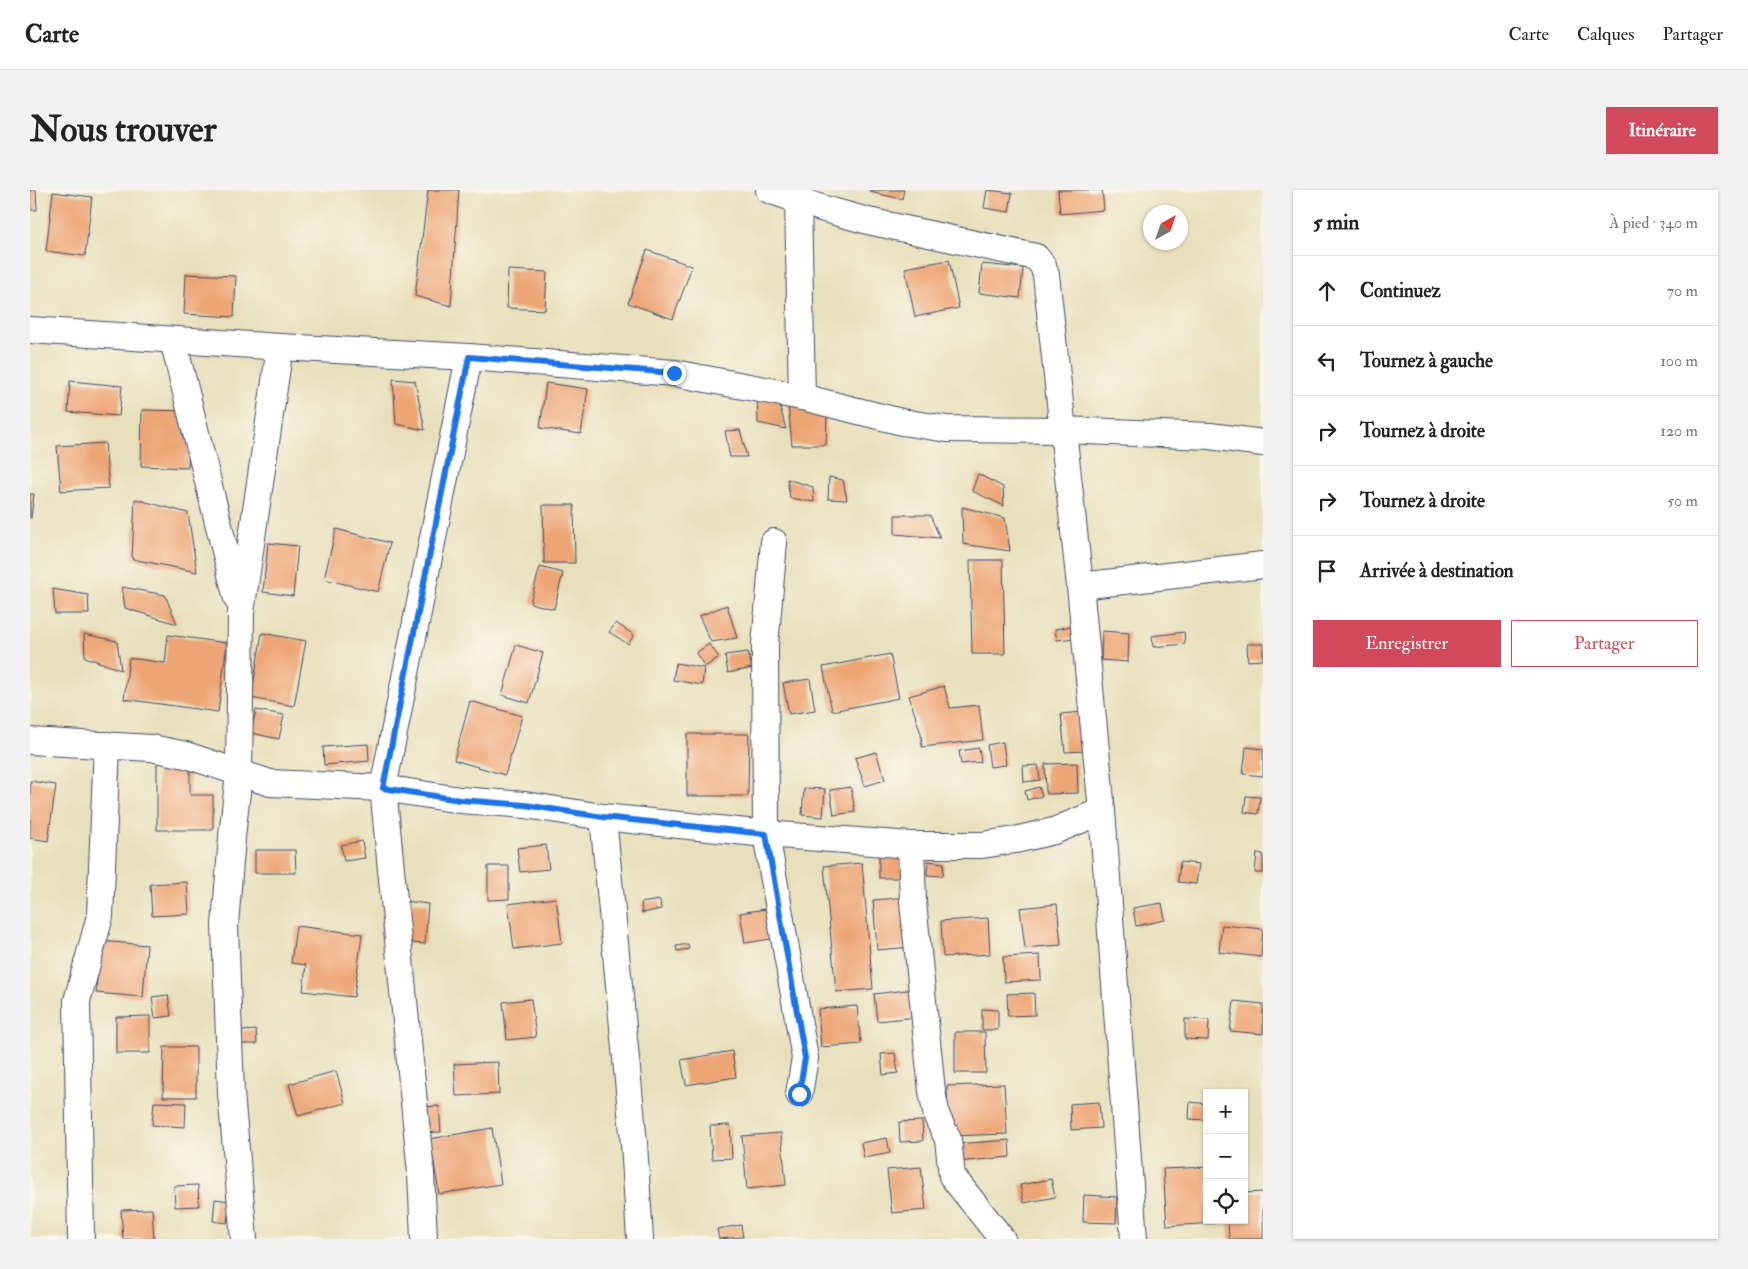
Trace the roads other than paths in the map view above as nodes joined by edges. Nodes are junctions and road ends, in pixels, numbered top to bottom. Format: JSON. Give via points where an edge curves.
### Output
{"nodes":[{"id":1,"x":779,"y":193,"type":"edge"},
{"id":2,"x":30,"y":330,"type":"edge"},
{"id":3,"x":173,"y":340,"type":"junction"},
{"id":4,"x":280,"y":347,"type":"junction"},
{"id":5,"x":469,"y":357,"type":"junction"},
{"id":6,"x":802,"y":397,"type":"junction"},
{"id":7,"x":1062,"y":430,"type":"junction"},
{"id":8,"x":1263,"y":443,"type":"edge"},
{"id":9,"x":774,"y":542,"type":"dead end"},
{"id":10,"x":1263,"y":565,"type":"edge"},
{"id":11,"x":1080,"y":586,"type":"junction"},
{"id":12,"x":240,"y":612,"type":"junction"},
{"id":13,"x":30,"y":741,"type":"edge"},
{"id":14,"x":108,"y":745,"type":"junction"},
{"id":15,"x":239,"y":773,"type":"junction"},
{"id":16,"x":383,"y":788,"type":"junction"},
{"id":17,"x":1102,"y":811,"type":"junction"},
{"id":18,"x":603,"y":817,"type":"junction"},
{"id":19,"x":766,"y":834,"type":"junction"},
{"id":20,"x":911,"y":845,"type":"junction"},
{"id":21,"x":799,"y":1094,"type":"dead end"},
{"id":22,"x":82,"y":1239,"type":"edge"},
{"id":23,"x":244,"y":1239,"type":"edge"},
{"id":24,"x":424,"y":1239,"type":"edge"},
{"id":25,"x":640,"y":1239,"type":"edge"},
{"id":26,"x":1002,"y":1239,"type":"edge"},
{"id":27,"x":1134,"y":1239,"type":"edge"}],
"edges":[{"from":1,"to":6,"type":"street"},
{"from":1,"to":7,"type":"street","via":[[868,221],[1036,257],[1046,274]]},
{"from":2,"to":3,"type":"street"},
{"from":3,"to":4,"type":"street"},
{"from":3,"to":12,"type":"street"},
{"from":4,"to":5,"type":"street"},
{"from":4,"to":12,"type":"street"},
{"from":5,"to":6,"type":"street","via":[[674,373]]},
{"from":5,"to":16,"type":"street"},
{"from":6,"to":7,"type":"street","via":[[902,422],[947,429]]},
{"from":7,"to":8,"type":"street","via":[[1210,436]]},
{"from":7,"to":11,"type":"street"},
{"from":9,"to":19,"type":"street","via":[[765,645]]},
{"from":10,"to":11,"type":"street"},
{"from":11,"to":17,"type":"street"},
{"from":12,"to":15,"type":"street"},
{"from":13,"to":14,"type":"street"},
{"from":14,"to":15,"type":"street","via":[[186,755]]},
{"from":14,"to":22,"type":"street","via":[[100,916],[77,1001]]},
{"from":15,"to":16,"type":"street","via":[[270,783]]},
{"from":15,"to":23,"type":"street","via":[[225,925],[231,1093]]},
{"from":16,"to":18,"type":"street"},
{"from":16,"to":24,"type":"street","via":[[421,1172]]},
{"from":17,"to":20,"type":"street","via":[[1054,831],[1015,840],[982,845]]},
{"from":17,"to":27,"type":"street"},
{"from":18,"to":19,"type":"street"},
{"from":18,"to":25,"type":"street"},
{"from":19,"to":20,"type":"street"},
{"from":19,"to":21,"type":"street","via":[[805,1058]]},
{"from":20,"to":26,"type":"street","via":[[913,902],[937,1117],[948,1139],[952,1176]]}]}
